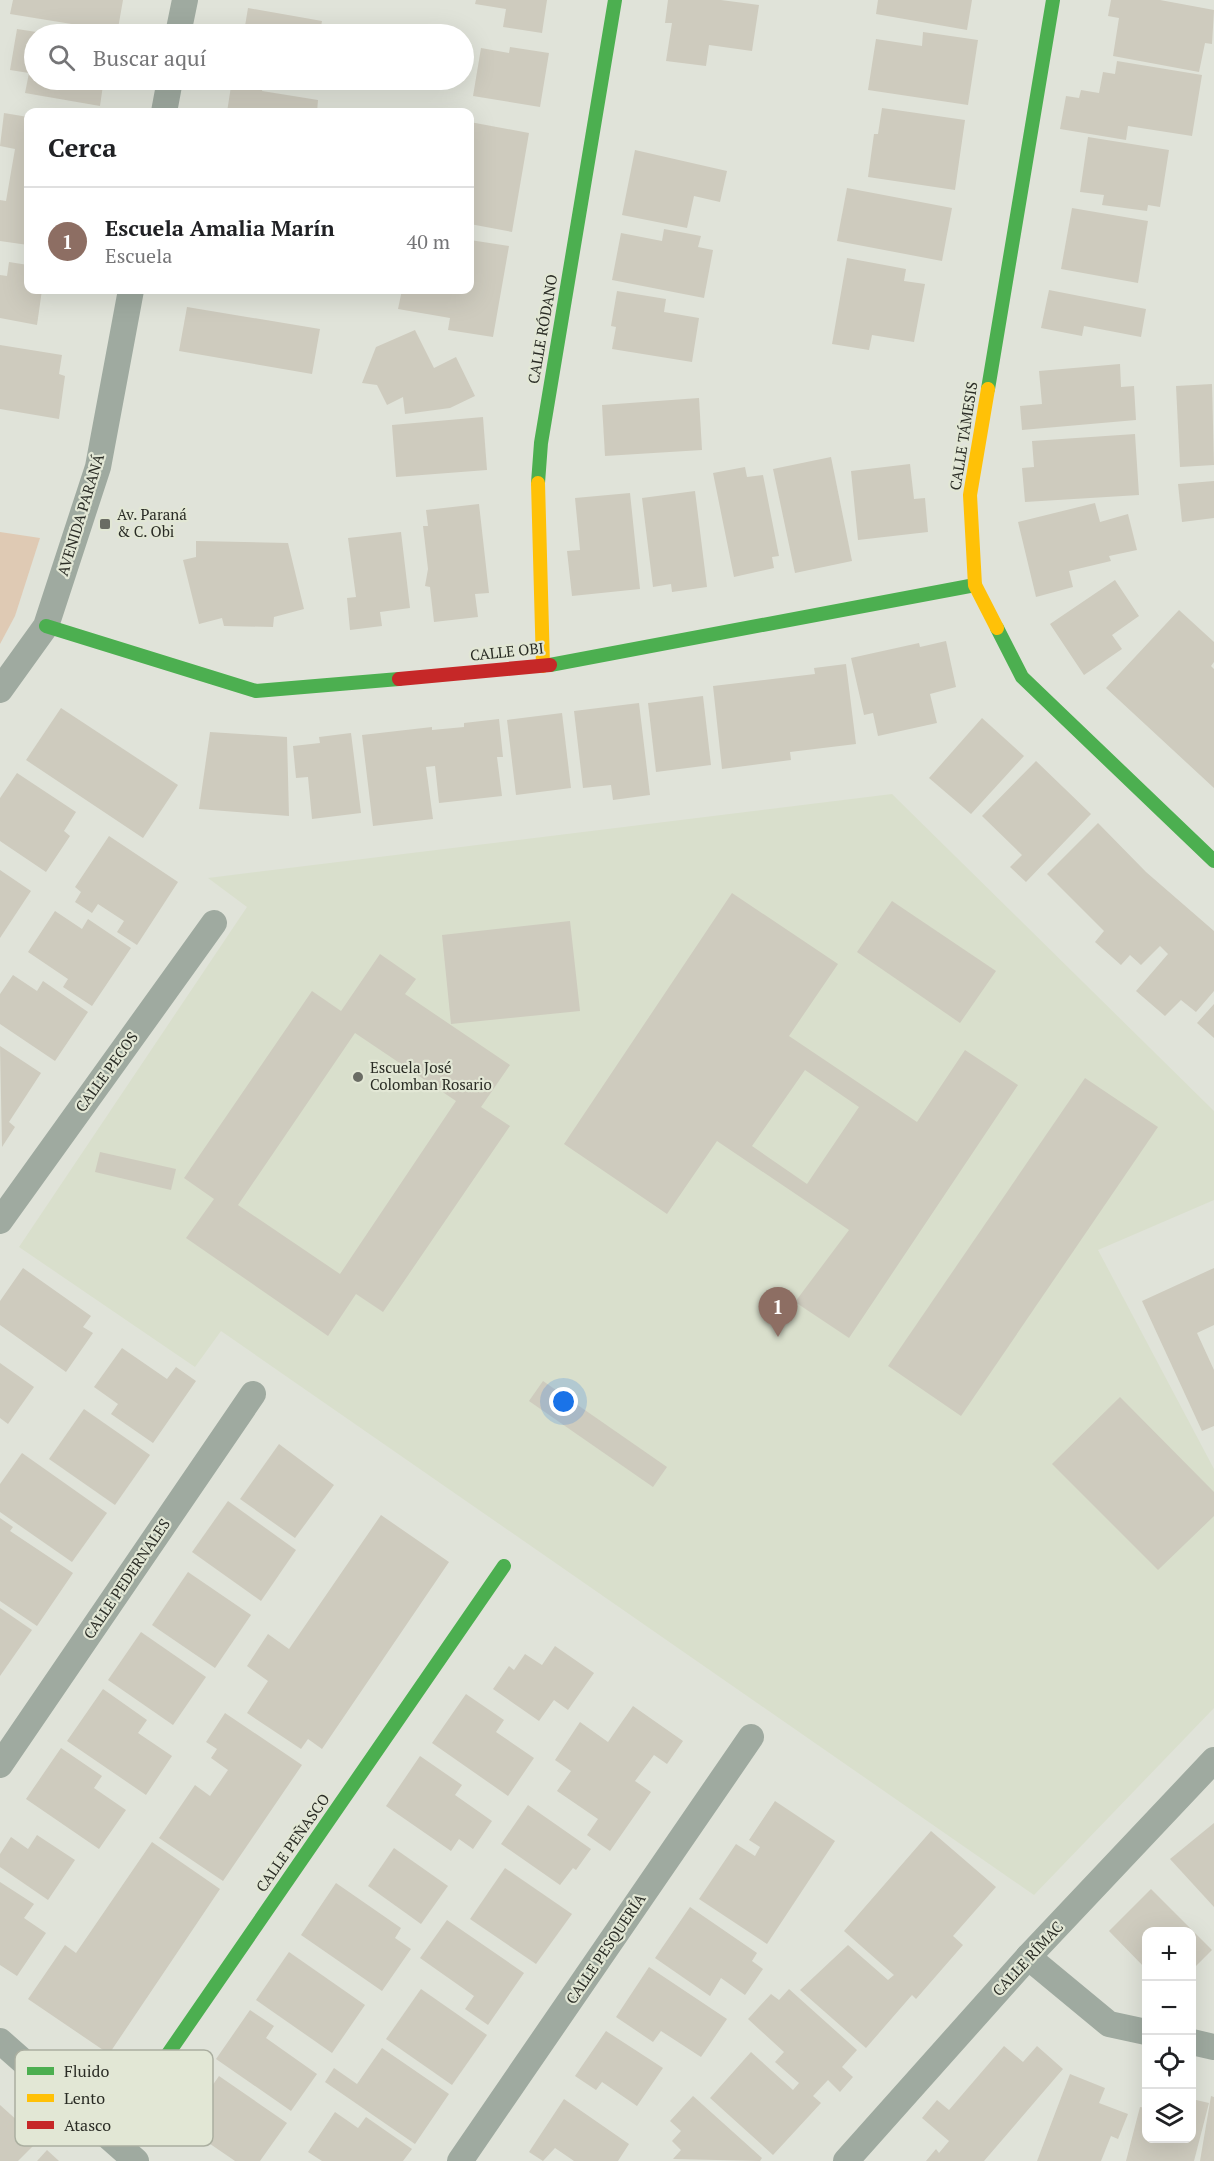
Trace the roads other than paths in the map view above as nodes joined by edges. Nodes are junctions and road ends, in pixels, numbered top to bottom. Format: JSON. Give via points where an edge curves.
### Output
{"nodes":[{"id":1,"x":185,"y":0,"type":"edge"},
{"id":2,"x":615,"y":0,"type":"edge"},
{"id":3,"x":1053,"y":0,"type":"edge"},
{"id":4,"x":180,"y":24,"type":"edge"},
{"id":5,"x":168,"y":90,"type":"edge"},
{"id":6,"x":165,"y":108,"type":"edge"},
{"id":7,"x":130,"y":294,"type":"edge"},
{"id":8,"x":975,"y":585,"type":"junction"},
{"id":9,"x":46,"y":626,"type":"junction"},
{"id":10,"x":543,"y":666,"type":"junction"},
{"id":11,"x":0,"y":690,"type":"edge"},
{"id":12,"x":1214,"y":861,"type":"edge"},
{"id":13,"x":214,"y":923,"type":"dead end"},
{"id":14,"x":0,"y":1221,"type":"edge"},
{"id":15,"x":253,"y":1394,"type":"dead end"},
{"id":16,"x":504,"y":1566,"type":"dead end"},
{"id":17,"x":751,"y":1737,"type":"dead end"},
{"id":18,"x":1214,"y":1760,"type":"edge"},
{"id":19,"x":0,"y":1765,"type":"edge"},
{"id":20,"x":1028,"y":1957,"type":"junction"},
{"id":21,"x":1142,"y":2031,"type":"edge"},
{"id":22,"x":0,"y":2041,"type":"edge"},
{"id":23,"x":1196,"y":2043,"type":"edge"},
{"id":24,"x":1214,"y":2047,"type":"edge"},
{"id":25,"x":171,"y":2050,"type":"edge"},
{"id":26,"x":15,"y":2054,"type":"edge"},
{"id":27,"x":119,"y":2146,"type":"edge"},
{"id":28,"x":136,"y":2161,"type":"edge"},
{"id":29,"x":460,"y":2161,"type":"edge"},
{"id":30,"x":846,"y":2161,"type":"edge"}],
"edges":[{"from":1,"to":4,"type":"street"},
{"from":2,"to":10,"type":"street","name":"CALLE RÓDANO","via":[[541,443],[537,500]]},
{"from":3,"to":8,"type":"street","name":"CALLE TÁMESIS","via":[[970,495]]},
{"from":5,"to":6,"type":"street"},
{"from":7,"to":9,"type":"street","name":"AVENIDA PARANÁ","via":[[98,467]]},
{"from":8,"to":10,"type":"street","name":"CALLE OBI"},
{"from":8,"to":12,"type":"street","name":"CALLE TÁMESIS","via":[[1022,677]]},
{"from":9,"to":10,"type":"street","name":"CALLE OBI","via":[[256,691]]},
{"from":9,"to":11,"type":"street","name":"AVENIDA PARANÁ"},
{"from":13,"to":14,"type":"street","name":"CALLE PECOS"},
{"from":15,"to":19,"type":"street","name":"CALLE PEDERNALES"},
{"from":16,"to":25,"type":"street","name":"CALLE PEÑASCO"},
{"from":17,"to":29,"type":"street","name":"CALLE PESQUERÍA"},
{"from":18,"to":20,"type":"street","name":"CALLE RÍMAC"},
{"from":20,"to":21,"type":"street","via":[[1109,2024]]},
{"from":20,"to":30,"type":"street","name":"CALLE RÍMAC"},
{"from":22,"to":26,"type":"street"},
{"from":23,"to":24,"type":"street"},
{"from":27,"to":28,"type":"street"}]}
